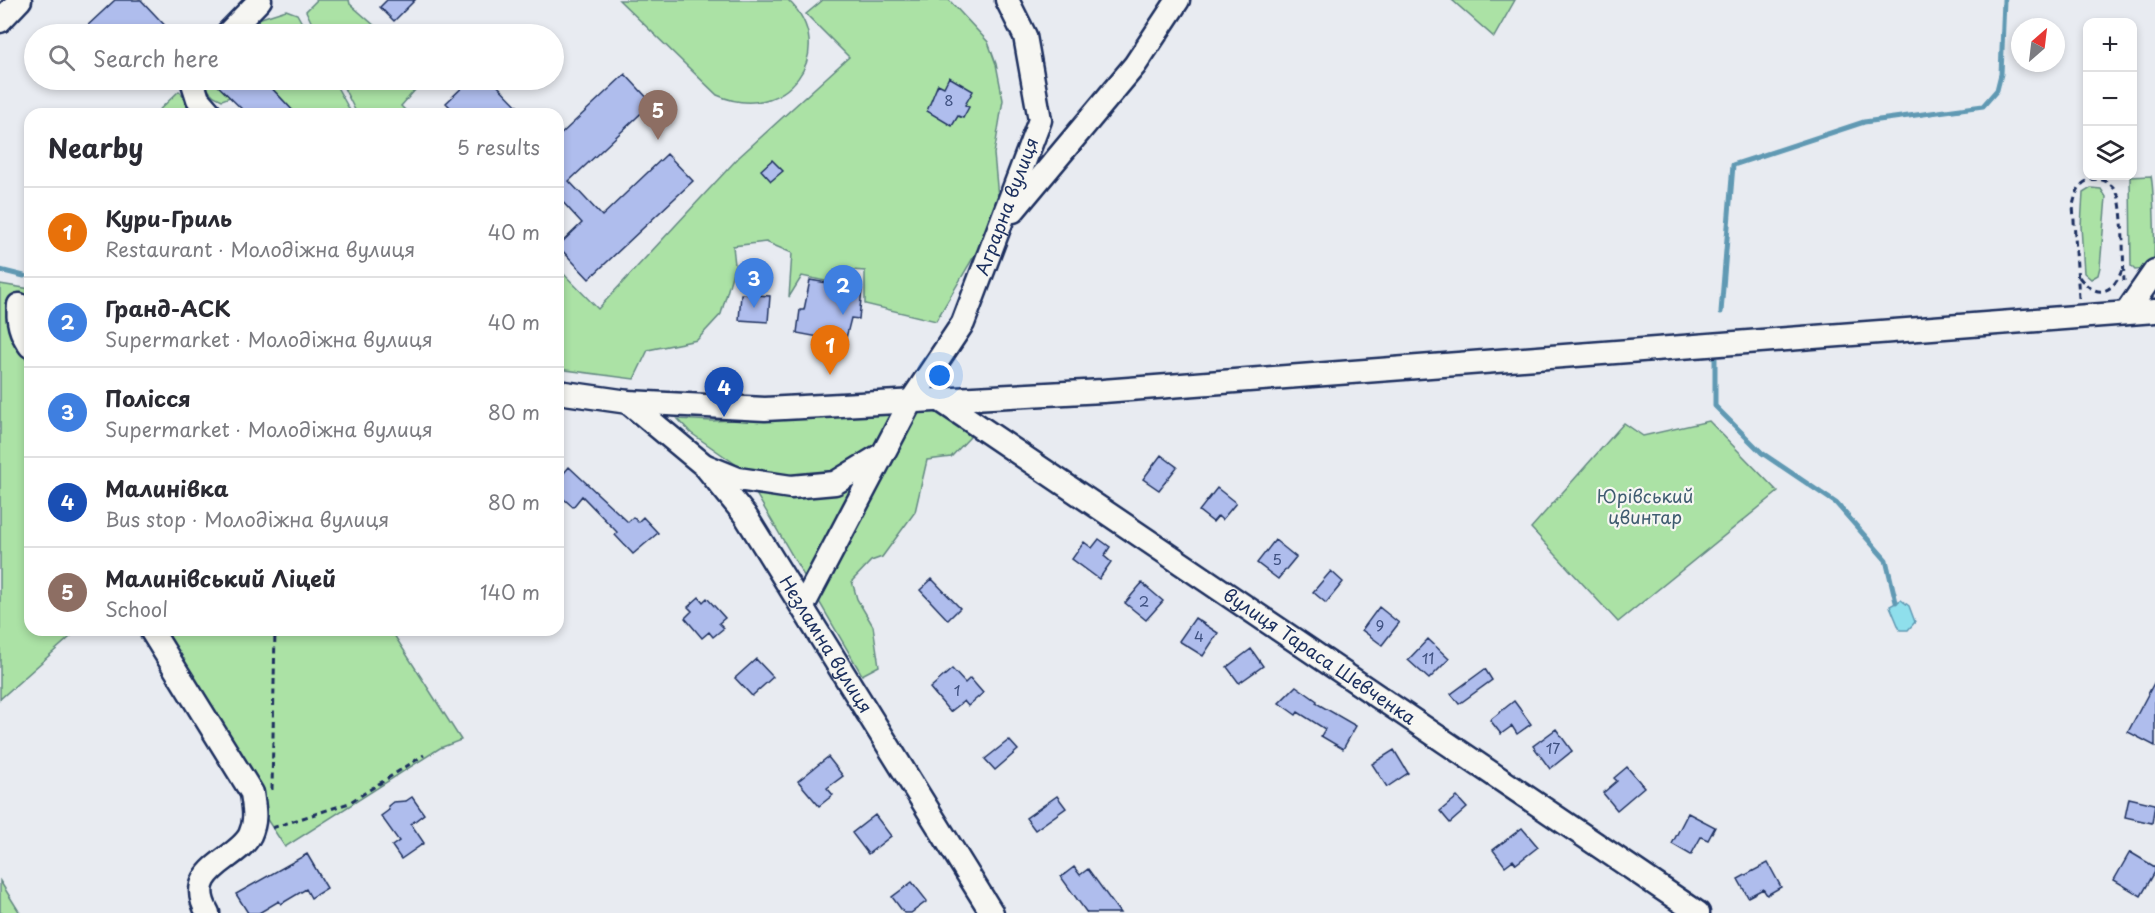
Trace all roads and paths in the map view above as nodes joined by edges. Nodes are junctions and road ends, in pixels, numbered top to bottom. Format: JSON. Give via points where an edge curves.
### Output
{"nodes":[{"id":1,"x":20,"y":0,"type":"edge"},
{"id":2,"x":260,"y":0,"type":"edge"},
{"id":3,"x":1007,"y":0,"type":"edge"},
{"id":4,"x":1178,"y":0,"type":"edge"},
{"id":5,"x":0,"y":21,"type":"edge"},
{"id":6,"x":237,"y":24,"type":"edge"},
{"id":7,"x":195,"y":90,"type":"edge"},
{"id":8,"x":206,"y":108,"type":"edge"},
{"id":9,"x":1000,"y":226,"type":"junction"},
{"id":10,"x":2123,"y":266,"type":"junction"},
{"id":11,"x":2155,"y":271,"type":"edge"},
{"id":12,"x":2078,"y":275,"type":"junction"},
{"id":13,"x":16,"y":305,"type":"edge"},
{"id":14,"x":2155,"y":311,"type":"edge"},
{"id":15,"x":2126,"y":313,"type":"junction"},
{"id":16,"x":2080,"y":317,"type":"junction"},
{"id":17,"x":24,"y":337,"type":"edge"},
{"id":18,"x":564,"y":393,"type":"edge"},
{"id":19,"x":940,"y":400,"type":"junction"},
{"id":20,"x":911,"y":401,"type":"junction"},
{"id":21,"x":628,"y":402,"type":"junction"},
{"id":22,"x":882,"y":454,"type":"junction"},
{"id":23,"x":705,"y":466,"type":"junction"},
{"id":24,"x":803,"y":606,"type":"junction"},
{"id":25,"x":155,"y":636,"type":"edge"},
{"id":26,"x":275,"y":636,"type":"edge"},
{"id":27,"x":423,"y":755,"type":"dead end"},
{"id":28,"x":271,"y":799,"type":"dead end"},
{"id":29,"x":268,"y":819,"type":"dead end"},
{"id":30,"x":205,"y":908,"type":"edge"},
{"id":31,"x":992,"y":913,"type":"edge"},
{"id":32,"x":1698,"y":913,"type":"edge"}],
"edges":[{"from":1,"to":5,"type":"street"},
{"from":2,"to":6,"type":"street"},
{"from":3,"to":9,"type":"street","name":"Аграрна вулиця","via":[[1025,36],[1040,120]]},
{"from":4,"to":9,"type":"street","via":[[1135,64]]},
{"from":7,"to":8,"type":"street"},
{"from":9,"to":20,"type":"street","name":"Аграрна вулиця","via":[[963,323]]},
{"from":10,"to":12,"type":"path","via":[[2115,285],[2105,291],[2096,291]]},
{"from":10,"to":12,"type":"path","via":[[2119,194],[2109,182],[2095,179],[2084,182],[2073,205]]},
{"from":10,"to":15,"type":"path"},
{"from":11,"to":15,"type":"street"},
{"from":12,"to":16,"type":"path"},
{"from":13,"to":17,"type":"street"},
{"from":14,"to":15,"type":"street"},
{"from":15,"to":16,"type":"street"},
{"from":16,"to":19,"type":"street"},
{"from":18,"to":21,"type":"street"},
{"from":19,"to":20,"type":"street"},
{"from":19,"to":32,"type":"street","name":"вулиця Тараса Шевченка"},
{"from":20,"to":21,"type":"street","via":[[765,409]]},
{"from":20,"to":22,"type":"street","name":"Аграрна вулиця"},
{"from":21,"to":23,"type":"street","name":"Незламна вулиця"},
{"from":22,"to":23,"type":"street","via":[[835,483],[791,487],[738,479]]},
{"from":22,"to":24,"type":"street","name":"Аграрна вулиця"},
{"from":23,"to":24,"type":"street","name":"Незламна вулиця","via":[[745,515]]},
{"from":24,"to":31,"type":"street","name":"Незламна вулиця"},
{"from":25,"to":30,"type":"street","via":[[252,793],[256,817],[249,837],[209,871],[201,891]]},
{"from":26,"to":28,"type":"path","via":[[275,778]]},
{"from":27,"to":29,"type":"path","via":[[349,803],[268,829]]}]}
